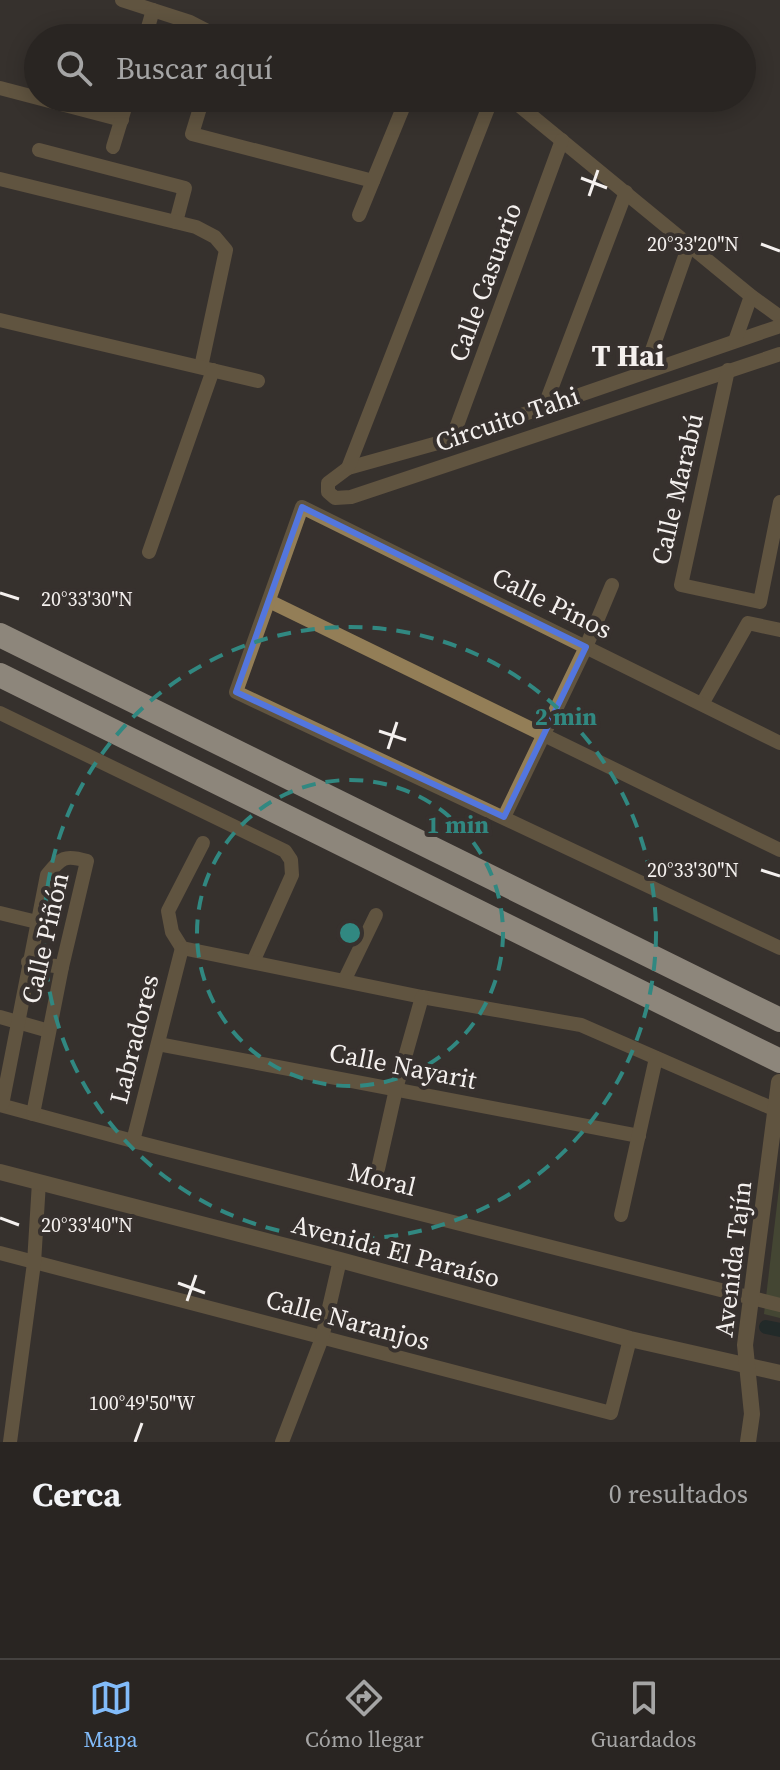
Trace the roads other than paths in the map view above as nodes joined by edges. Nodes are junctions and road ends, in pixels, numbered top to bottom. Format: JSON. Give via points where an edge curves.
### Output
{"nodes":[{"id":1,"x":122,"y":0,"type":"edge"},
{"id":2,"x":153,"y":10,"type":"junction"},
{"id":3,"x":149,"y":24,"type":"edge"},
{"id":4,"x":194,"y":24,"type":"edge"},
{"id":5,"x":0,"y":88,"type":"edge"},
{"id":6,"x":24,"y":94,"type":"edge"},
{"id":7,"x":92,"y":112,"type":"edge"},
{"id":8,"x":124,"y":112,"type":"edge"},
{"id":9,"x":199,"y":112,"type":"edge"},
{"id":10,"x":401,"y":112,"type":"edge"},
{"id":11,"x":487,"y":112,"type":"edge"},
{"id":12,"x":527,"y":112,"type":"edge"},
{"id":13,"x":122,"y":120,"type":"junction"},
{"id":14,"x":562,"y":140,"type":"junction"},
{"id":15,"x":113,"y":147,"type":"dead end"},
{"id":16,"x":39,"y":150,"type":"dead end"},
{"id":17,"x":0,"y":179,"type":"edge"},
{"id":18,"x":373,"y":181,"type":"junction"},
{"id":19,"x":626,"y":192,"type":"junction"},
{"id":20,"x":359,"y":215,"type":"dead end"},
{"id":21,"x":176,"y":222,"type":"junction"},
{"id":22,"x":689,"y":245,"type":"junction"},
{"id":23,"x":751,"y":296,"type":"junction"},
{"id":24,"x":780,"y":317,"type":"edge"},
{"id":25,"x":0,"y":320,"type":"edge"},
{"id":26,"x":780,"y":326,"type":"edge"},
{"id":27,"x":735,"y":341,"type":"junction"},
{"id":28,"x":780,"y":354,"type":"edge"},
{"id":29,"x":207,"y":369,"type":"junction"},
{"id":30,"x":645,"y":370,"type":"junction"},
{"id":31,"x":728,"y":370,"type":"junction"},
{"id":32,"x":258,"y":381,"type":"dead end"},
{"id":33,"x":545,"y":405,"type":"junction"},
{"id":34,"x":452,"y":439,"type":"junction"},
{"id":35,"x":348,"y":468,"type":"junction"},
{"id":36,"x":780,"y":502,"type":"edge"},
{"id":37,"x":149,"y":552,"type":"dead end"},
{"id":38,"x":612,"y":585,"type":"dead end"},
{"id":39,"x":269,"y":601,"type":"junction"},
{"id":40,"x":780,"y":630,"type":"edge"},
{"id":41,"x":0,"y":635,"type":"edge"},
{"id":42,"x":586,"y":647,"type":"junction"},
{"id":43,"x":0,"y":675,"type":"edge"},
{"id":44,"x":702,"y":704,"type":"junction"},
{"id":45,"x":0,"y":713,"type":"edge"},
{"id":46,"x":544,"y":735,"type":"junction"},
{"id":47,"x":780,"y":743,"type":"edge"},
{"id":48,"x":504,"y":817,"type":"junction"},
{"id":49,"x":203,"y":843,"type":"dead end"},
{"id":50,"x":780,"y":850,"type":"edge"},
{"id":51,"x":0,"y":913,"type":"edge"},
{"id":52,"x":376,"y":915,"type":"dead end"},
{"id":53,"x":37,"y":922,"type":"junction"},
{"id":54,"x":182,"y":948,"type":"junction"},
{"id":55,"x":780,"y":948,"type":"edge"},
{"id":56,"x":28,"y":962,"type":"junction"},
{"id":57,"x":253,"y":962,"type":"junction"},
{"id":58,"x":62,"y":967,"type":"junction"},
{"id":59,"x":345,"y":979,"type":"junction"},
{"id":60,"x":422,"y":997,"type":"junction"},
{"id":61,"x":0,"y":1017,"type":"edge"},
{"id":62,"x":780,"y":1020,"type":"edge"},
{"id":63,"x":18,"y":1021,"type":"junction"},
{"id":64,"x":49,"y":1031,"type":"junction"},
{"id":65,"x":158,"y":1044,"type":"junction"},
{"id":66,"x":656,"y":1058,"type":"junction"},
{"id":67,"x":780,"y":1061,"type":"edge"},
{"id":68,"x":779,"y":1082,"type":"edge"},
{"id":69,"x":396,"y":1089,"type":"junction"},
{"id":70,"x":1,"y":1105,"type":"edge"},
{"id":71,"x":776,"y":1110,"type":"junction"},
{"id":72,"x":33,"y":1114,"type":"junction"},
{"id":73,"x":639,"y":1136,"type":"junction"},
{"id":74,"x":133,"y":1141,"type":"junction"},
{"id":75,"x":378,"y":1169,"type":"dead end"},
{"id":76,"x":0,"y":1172,"type":"edge"},
{"id":77,"x":39,"y":1182,"type":"junction"},
{"id":78,"x":621,"y":1215,"type":"dead end"},
{"id":79,"x":0,"y":1253,"type":"edge"},
{"id":80,"x":340,"y":1260,"type":"junction"},
{"id":81,"x":34,"y":1263,"type":"junction"},
{"id":82,"x":752,"y":1302,"type":"junction"},
{"id":83,"x":780,"y":1305,"type":"edge"},
{"id":84,"x":322,"y":1338,"type":"junction"},
{"id":85,"x":630,"y":1339,"type":"junction"},
{"id":86,"x":745,"y":1363,"type":"junction"},
{"id":87,"x":780,"y":1373,"type":"edge"},
{"id":88,"x":10,"y":1442,"type":"edge"},
{"id":89,"x":282,"y":1442,"type":"edge"},
{"id":90,"x":748,"y":1442,"type":"edge"}],
"edges":[{"from":1,"to":2,"type":"street"},
{"from":2,"to":3,"type":"street"},
{"from":2,"to":4,"type":"street"},
{"from":5,"to":6,"type":"street"},
{"from":7,"to":13,"type":"street"},
{"from":8,"to":13,"type":"street"},
{"from":9,"to":18,"type":"street","via":[[192,134]]},
{"from":10,"to":18,"type":"street"},
{"from":11,"to":35,"type":"street","name":"Circuito Tahi"},
{"from":12,"to":14,"type":"street"},
{"from":13,"to":15,"type":"street"},
{"from":14,"to":19,"type":"street"},
{"from":14,"to":34,"type":"street","name":"Calle Casuario"},
{"from":16,"to":21,"type":"street","via":[[185,188]]},
{"from":17,"to":21,"type":"street"},
{"from":18,"to":20,"type":"street"},
{"from":19,"to":22,"type":"street"},
{"from":19,"to":33,"type":"street"},
{"from":21,"to":29,"type":"street","via":[[215,237],[226,250]]},
{"from":22,"to":23,"type":"street"},
{"from":22,"to":30,"type":"street"},
{"from":23,"to":24,"type":"street"},
{"from":23,"to":27,"type":"street"},
{"from":25,"to":29,"type":"street"},
{"from":26,"to":27,"type":"street","name":"Circuito Tahi"},
{"from":27,"to":30,"type":"street","name":"Circuito Tahi"},
{"from":28,"to":31,"type":"street","name":"Circuito Tahi"},
{"from":29,"to":32,"type":"street"},
{"from":29,"to":37,"type":"street"},
{"from":30,"to":33,"type":"street","name":"Circuito Tahi"},
{"from":31,"to":35,"type":"street","name":"Circuito Tahi","via":[[351,497],[335,498],[328,483]]},
{"from":31,"to":36,"type":"street","name":"Calle Marabú","via":[[681,585],[760,602]]},
{"from":33,"to":34,"type":"street","name":"Circuito Tahi"},
{"from":34,"to":35,"type":"street","name":"Circuito Tahi"},
{"from":38,"to":42,"type":"street"},
{"from":39,"to":42,"type":"street","name":"Calle Pinos","via":[[302,507]]},
{"from":39,"to":46,"type":"street"},
{"from":39,"to":48,"type":"street","via":[[236,692]]},
{"from":40,"to":44,"type":"street","via":[[748,623]]},
{"from":41,"to":62,"type":"highway"},
{"from":42,"to":44,"type":"street","name":"Calle Pinos"},
{"from":42,"to":46,"type":"street"},
{"from":43,"to":67,"type":"highway"},
{"from":44,"to":47,"type":"street","name":"Calle Pinos"},
{"from":45,"to":57,"type":"street","via":[[285,851],[292,875]]},
{"from":46,"to":48,"type":"street"},
{"from":46,"to":50,"type":"street"},
{"from":48,"to":55,"type":"street"},
{"from":49,"to":54,"type":"street","via":[[168,911]]},
{"from":51,"to":53,"type":"street"},
{"from":52,"to":59,"type":"street"},
{"from":53,"to":56,"type":"street","name":"Calle Piñón"},
{"from":53,"to":58,"type":"street","name":"Calle Piñón","via":[[47,875],[60,860],[87,861]]},
{"from":54,"to":57,"type":"street"},
{"from":54,"to":65,"type":"street","name":"Labradores"},
{"from":56,"to":58,"type":"street"},
{"from":56,"to":63,"type":"street","name":"Calle Piñón"},
{"from":57,"to":59,"type":"street"},
{"from":58,"to":64,"type":"street","name":"Calle Piñón"},
{"from":59,"to":60,"type":"street"},
{"from":60,"to":66,"type":"street","via":[[581,1025]]},
{"from":60,"to":69,"type":"street"},
{"from":61,"to":63,"type":"street"},
{"from":63,"to":64,"type":"street"},
{"from":63,"to":70,"type":"street","name":"Calle Piñón"},
{"from":64,"to":72,"type":"street","name":"Calle Piñón"},
{"from":65,"to":69,"type":"street","name":"Calle Nayarit"},
{"from":65,"to":74,"type":"street","name":"Labradores"},
{"from":66,"to":71,"type":"street"},
{"from":66,"to":73,"type":"street"},
{"from":68,"to":71,"type":"street","name":"Avenida Tajín"},
{"from":69,"to":73,"type":"street","name":"Calle Nayarit"},
{"from":69,"to":75,"type":"street"},
{"from":70,"to":72,"type":"street","name":"Moral"},
{"from":71,"to":82,"type":"street","name":"Avenida Tajín"},
{"from":72,"to":74,"type":"street","name":"Moral"},
{"from":73,"to":78,"type":"street"},
{"from":74,"to":82,"type":"street","name":"Moral"},
{"from":76,"to":77,"type":"street","name":"Avenida El Paraíso"},
{"from":77,"to":80,"type":"street","name":"Avenida El Paraíso"},
{"from":77,"to":81,"type":"street"},
{"from":79,"to":81,"type":"street","name":"Calle Naranjos"},
{"from":80,"to":84,"type":"street"},
{"from":80,"to":85,"type":"street","name":"Avenida El Paraíso"},
{"from":81,"to":84,"type":"street","name":"Calle Naranjos"},
{"from":81,"to":88,"type":"street"},
{"from":82,"to":83,"type":"street","name":"Moral"},
{"from":82,"to":86,"type":"street","name":"Avenida Tajín"},
{"from":84,"to":85,"type":"street","name":"Calle Naranjos","via":[[611,1413]]},
{"from":84,"to":89,"type":"street"},
{"from":85,"to":86,"type":"street","name":"Avenida El Paraíso"},
{"from":86,"to":87,"type":"street","name":"Avenida El Paraíso"},
{"from":86,"to":90,"type":"street","name":"Avenida Tajín","via":[[752,1414]]}]}
